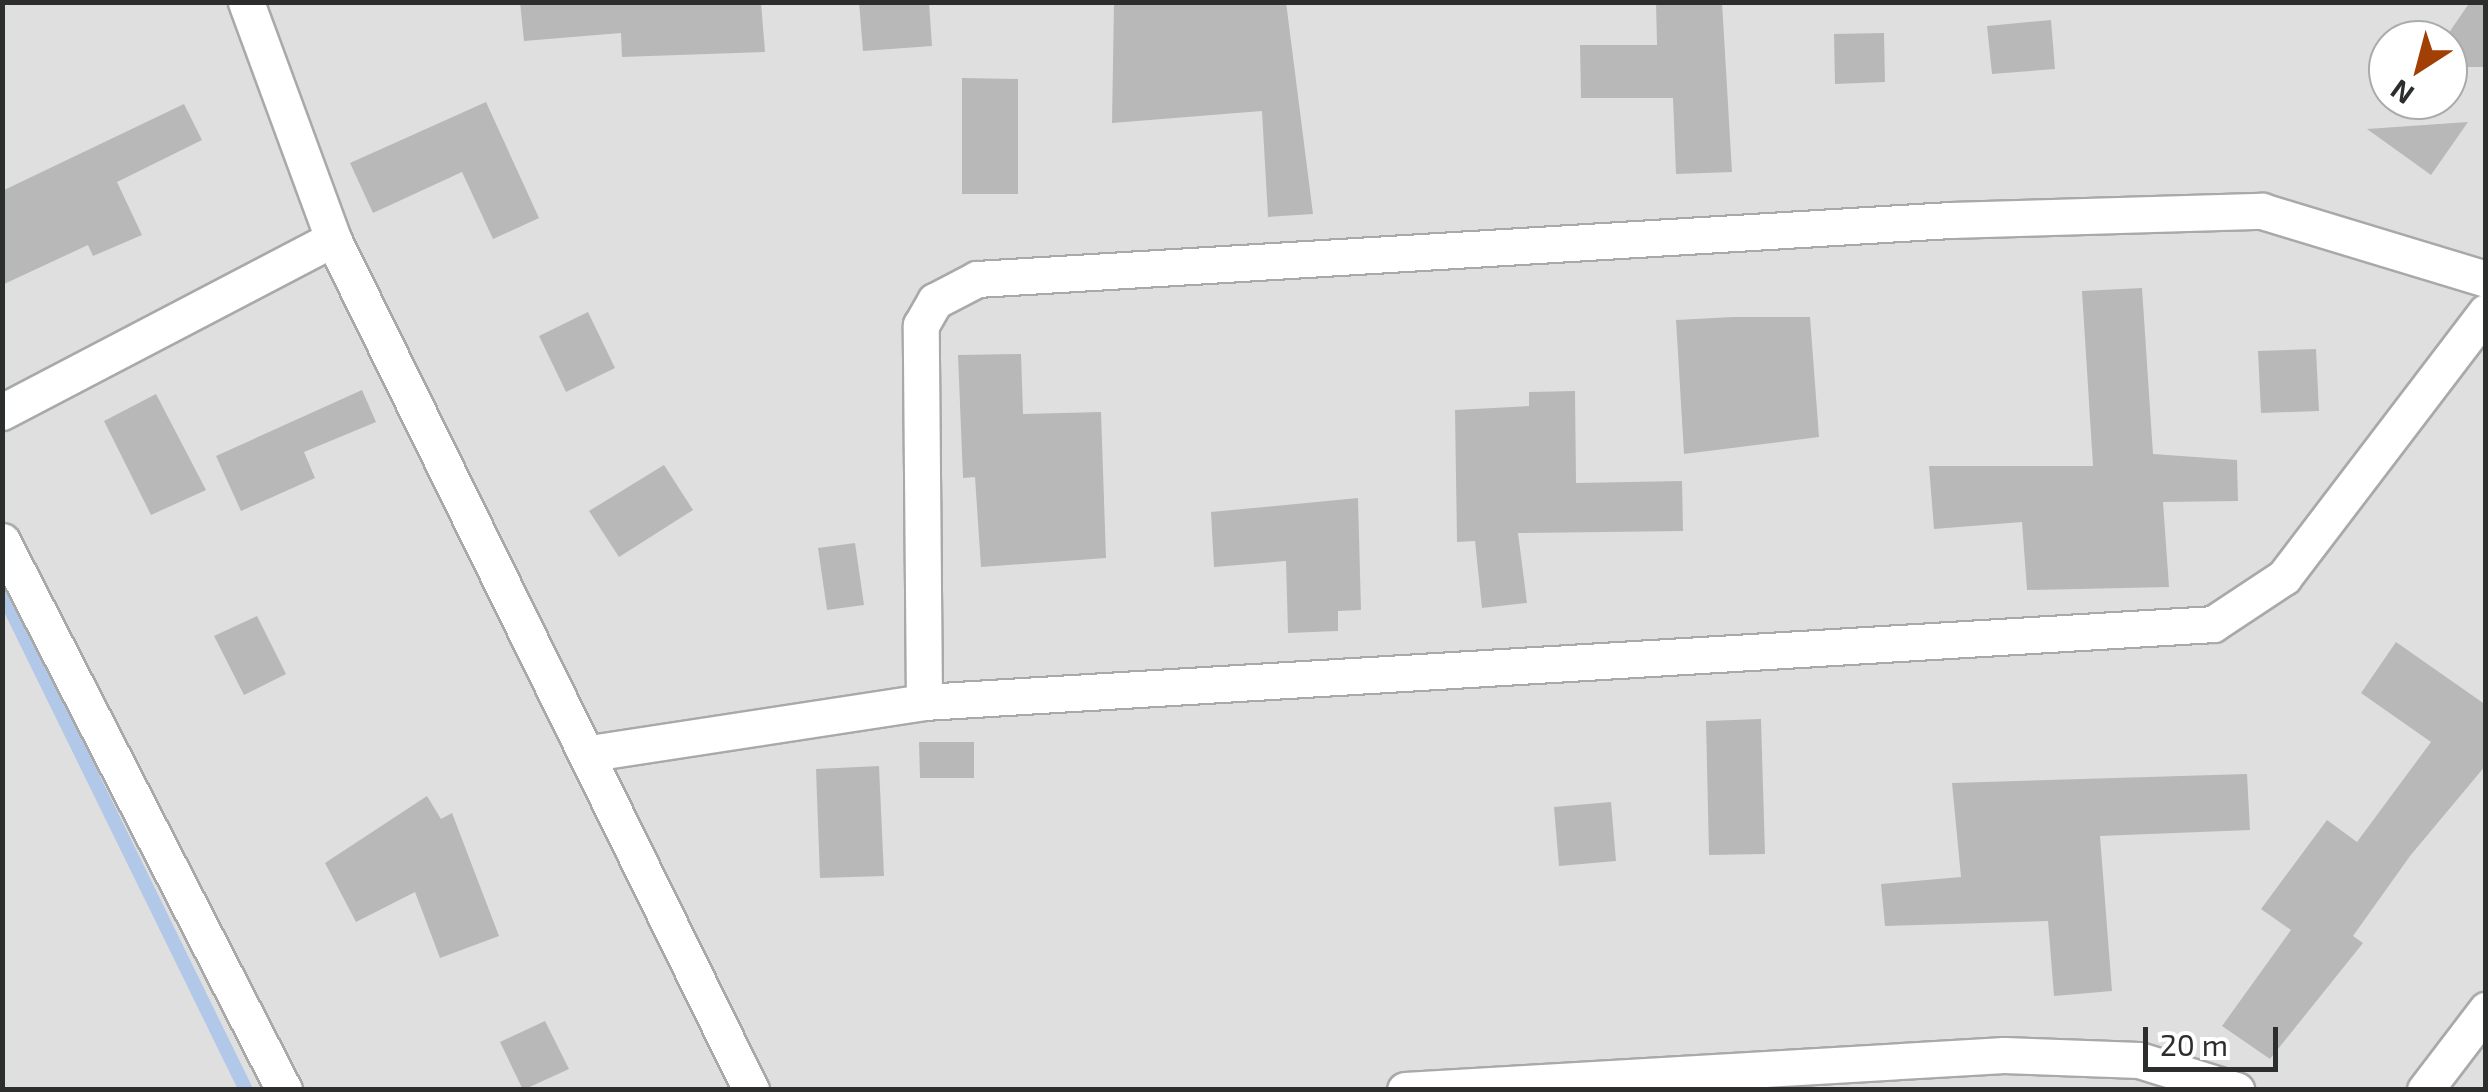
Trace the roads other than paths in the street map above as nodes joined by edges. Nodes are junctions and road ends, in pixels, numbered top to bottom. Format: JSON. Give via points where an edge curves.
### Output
{"nodes":[{"id":1,"x":246,"y":2,"type":"edge"},
{"id":2,"x":333,"y":239,"type":"junction"},
{"id":3,"x":2486,"y":278,"type":"edge"},
{"id":4,"x":2486,"y":312,"type":"edge"},
{"id":5,"x":2,"y":412,"type":"edge"},
{"id":6,"x":2,"y":541,"type":"edge"},
{"id":7,"x":924,"y":702,"type":"junction"},
{"id":8,"x":590,"y":752,"type":"junction"},
{"id":9,"x":2486,"y":1010,"type":"edge"},
{"id":10,"x":284,"y":1090,"type":"edge"},
{"id":11,"x":752,"y":1090,"type":"edge"},
{"id":12,"x":1404,"y":1090,"type":"edge"},
{"id":13,"x":2236,"y":1090,"type":"edge"},
{"id":14,"x":2424,"y":1090,"type":"edge"}],
"edges":[{"from":1,"to":2,"type":"street"},
{"from":2,"to":5,"type":"street"},
{"from":2,"to":8,"type":"street"},
{"from":3,"to":7,"type":"street","via":[[2262,211],[1932,222],[977,279],[935,302],[921,325]]},
{"from":4,"to":7,"type":"street","via":[[2284,576],[2213,624]]},
{"from":6,"to":10,"type":"street"},
{"from":7,"to":8,"type":"street"},
{"from":8,"to":11,"type":"street"},
{"from":9,"to":14,"type":"street"},
{"from":12,"to":13,"type":"street","via":[[2004,1055],[2139,1060]]}]}
